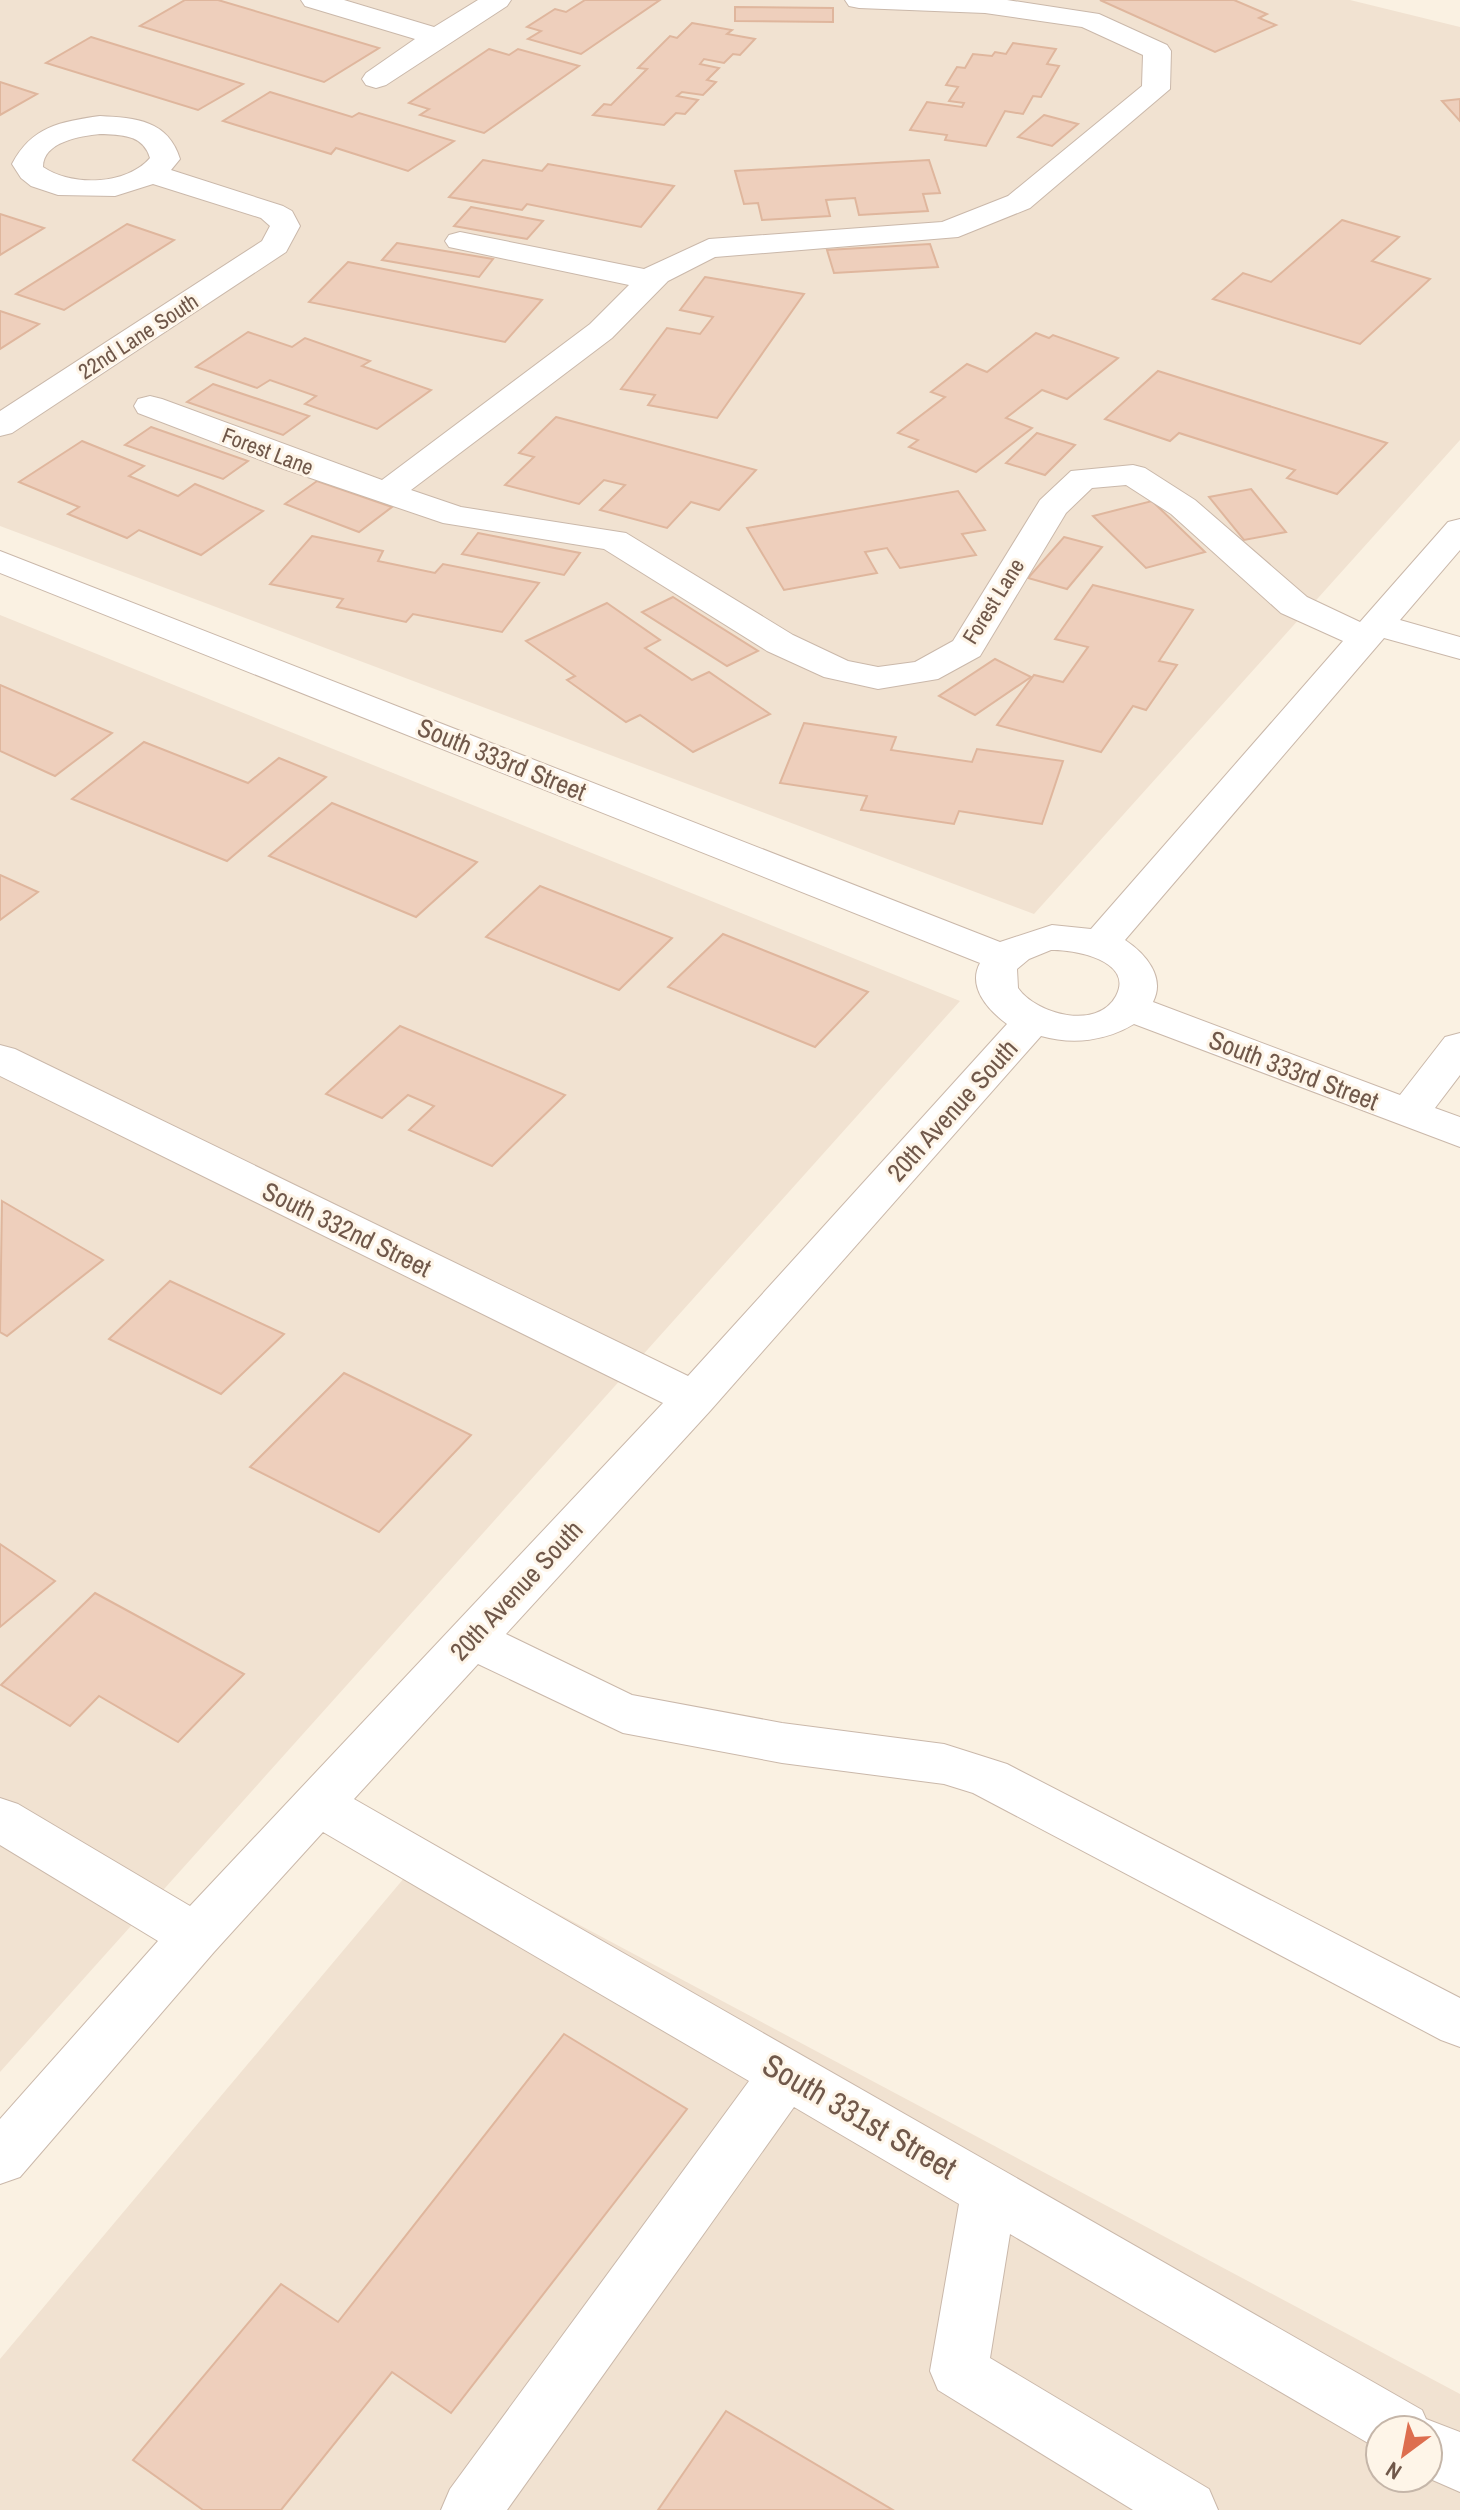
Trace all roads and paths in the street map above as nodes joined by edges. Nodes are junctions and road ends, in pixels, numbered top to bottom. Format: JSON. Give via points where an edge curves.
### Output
{"nodes":[{"id":1,"x":315,"y":0,"type":"edge"},
{"id":2,"x":497,"y":0,"type":"edge"},
{"id":3,"x":859,"y":0,"type":"edge"},
{"id":4,"x":935,"y":1,"type":"edge"},
{"id":5,"x":1034,"y":6,"type":"edge"},
{"id":6,"x":437,"y":37,"type":"junction"},
{"id":7,"x":376,"y":79,"type":"dead end"},
{"id":8,"x":152,"y":174,"type":"dead end"},
{"id":9,"x":460,"y":241,"type":"dead end"},
{"id":10,"x":651,"y":280,"type":"junction"},
{"id":11,"x":150,"y":406,"type":"dead end"},
{"id":12,"x":0,"y":426,"type":"edge"},
{"id":13,"x":386,"y":493,"type":"junction"},
{"id":14,"x":1460,"y":529,"type":"edge"},
{"id":15,"x":0,"y":561,"type":"edge"},
{"id":16,"x":1371,"y":631,"type":"junction"},
{"id":17,"x":1460,"y":648,"type":"edge"},
{"id":18,"x":1100,"y":943,"type":"junction"},
{"id":19,"x":1004,"y":958,"type":"junction"},
{"id":20,"x":1128,"y":1007,"type":"junction"},
{"id":21,"x":1032,"y":1021,"type":"junction"},
{"id":22,"x":1460,"y":1046,"type":"edge"},
{"id":23,"x":0,"y":1059,"type":"edge"},
{"id":24,"x":1409,"y":1113,"type":"junction"},
{"id":25,"x":1460,"y":1133,"type":"edge"},
{"id":26,"x":694,"y":1399,"type":"junction"},
{"id":27,"x":472,"y":1639,"type":"junction"},
{"id":28,"x":318,"y":1804,"type":"junction"},
{"id":29,"x":0,"y":1819,"type":"edge"},
{"id":30,"x":195,"y":1936,"type":"junction"},
{"id":31,"x":1460,"y":2024,"type":"edge"},
{"id":32,"x":786,"y":2074,"type":"junction"},
{"id":33,"x":0,"y":2159,"type":"edge"},
{"id":34,"x":989,"y":2191,"type":"junction"},
{"id":35,"x":1373,"y":2414,"type":"edge"},
{"id":36,"x":471,"y":2510,"type":"edge"},
{"id":37,"x":1188,"y":2510,"type":"edge"}],
"edges":[{"from":1,"to":6,"type":"street"},
{"from":2,"to":6,"type":"street"},
{"from":3,"to":4,"type":"street"},
{"from":4,"to":5,"type":"street"},
{"from":5,"to":10,"type":"street","via":[[1089,20],[1157,51],[1156,89],[1019,202],[947,231],[709,248]]},
{"from":6,"to":7,"type":"street"},
{"from":8,"to":12,"type":"street","name":"22nd Lane South","via":[[272,212],[285,226],[275,246]]},
{"from":9,"to":10,"type":"street"},
{"from":10,"to":13,"type":"street","via":[[601,331]]},
{"from":11,"to":13,"type":"street","name":"Forest Lane"},
{"from":13,"to":16,"type":"street","name":"Forest Lane","via":[[455,516],[614,540],[780,643],[837,669],[878,678],[925,671],[967,648],[1052,507],[1083,478],[1133,475],[1183,507],[1294,605]]},
{"from":14,"to":16,"type":"street"},
{"from":15,"to":19,"type":"street","name":"South 333rd Street"},
{"from":16,"to":17,"type":"street","name":"Forest Lane"},
{"from":16,"to":18,"type":"street"},
{"from":18,"to":19,"type":"street","via":[[1052,937],[1029,941]]},
{"from":18,"to":20,"type":"street","via":[[1133,968],[1138,983]]},
{"from":19,"to":21,"type":"street","name":"20th Avenue South","via":[[995,979],[999,995]]},
{"from":20,"to":21,"type":"street","name":"20th Avenue South","via":[[1105,1022],[1082,1027]]},
{"from":20,"to":24,"type":"street","name":"South 333rd Street"},
{"from":21,"to":26,"type":"street","name":"20th Avenue South"},
{"from":22,"to":24,"type":"street"},
{"from":23,"to":26,"type":"street","name":"South 332nd Street"},
{"from":24,"to":25,"type":"street","name":"South 333rd Street"},
{"from":26,"to":27,"type":"street","name":"20th Avenue South"},
{"from":27,"to":28,"type":"street","name":"20th Avenue South"},
{"from":27,"to":31,"type":"street","via":[[623,1713],[782,1743],[944,1764],[989,1778]]},
{"from":28,"to":30,"type":"street","name":"20th Avenue South"},
{"from":28,"to":32,"type":"street","name":"South 331st Street"},
{"from":29,"to":30,"type":"street"},
{"from":30,"to":33,"type":"street","name":"20th Avenue South"},
{"from":32,"to":34,"type":"street","name":"South 331st Street"},
{"from":32,"to":36,"type":"street"},
{"from":34,"to":35,"type":"street","name":"South 331st Street"},
{"from":34,"to":37,"type":"street","via":[[959,2371]]}]}
